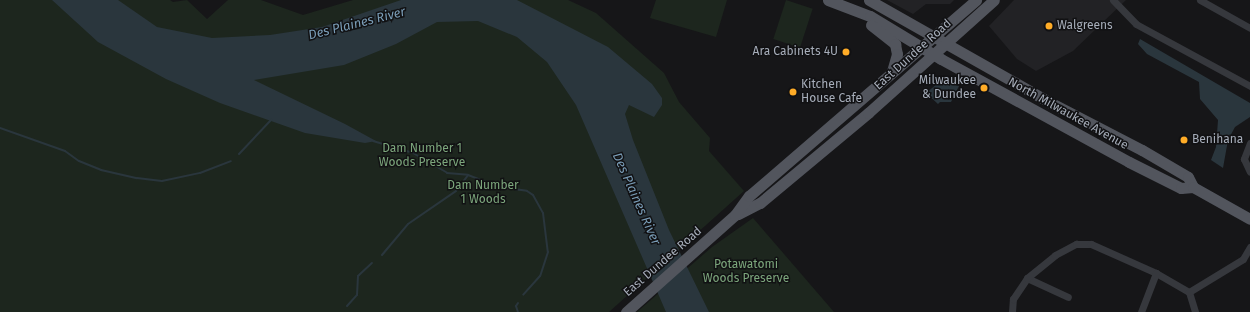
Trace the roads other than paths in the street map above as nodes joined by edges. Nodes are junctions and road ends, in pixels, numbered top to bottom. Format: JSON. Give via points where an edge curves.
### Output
{"nodes":[{"id":1,"x":869,"y":0,"type":"edge"},
{"id":2,"x":976,"y":0,"type":"edge"},
{"id":3,"x":994,"y":0,"type":"edge"},
{"id":4,"x":1200,"y":0,"type":"edge"},
{"id":5,"x":831,"y":1,"type":"edge"},
{"id":6,"x":1116,"y":1,"type":"edge"},
{"id":7,"x":1250,"y":28,"type":"edge"},
{"id":8,"x":934,"y":36,"type":"junction"},
{"id":9,"x":946,"y":43,"type":"junction"},
{"id":10,"x":921,"y":47,"type":"junction"},
{"id":11,"x":934,"y":54,"type":"junction"},
{"id":12,"x":891,"y":72,"type":"junction"},
{"id":13,"x":1250,"y":86,"type":"edge"},
{"id":14,"x":1250,"y":143,"type":"edge"},
{"id":15,"x":1250,"y":172,"type":"edge"},
{"id":16,"x":1193,"y":187,"type":"junction"},
{"id":17,"x":735,"y":215,"type":"junction"},
{"id":18,"x":1250,"y":219,"type":"edge"},
{"id":19,"x":1250,"y":247,"type":"edge"},
{"id":20,"x":1156,"y":273,"type":"junction"},
{"id":21,"x":1027,"y":278,"type":"junction"},
{"id":22,"x":1189,"y":292,"type":"junction"},
{"id":23,"x":1068,"y":297,"type":"dead end"},
{"id":24,"x":626,"y":312,"type":"edge"},
{"id":25,"x":1012,"y":312,"type":"edge"},
{"id":26,"x":1141,"y":312,"type":"edge"},
{"id":27,"x":1195,"y":312,"type":"edge"}],
"edges":[{"from":1,"to":8,"type":"main road","name":"North Milwaukee Avenue"},
{"from":2,"to":8,"type":"main road","name":"East Dundee Road"},
{"from":3,"to":9,"type":"main road","name":"East Dundee Road"},
{"from":4,"to":7,"type":"street"},
{"from":5,"to":10,"type":"main road","name":"North Milwaukee Avenue","via":[[870,16]]},
{"from":5,"to":12,"type":"main road","via":[[892,40],[897,54]]},
{"from":6,"to":13,"type":"street","via":[[1136,24]]},
{"from":8,"to":9,"type":"main road","name":"North Milwaukee Avenue"},
{"from":8,"to":10,"type":"main road","name":"East Dundee Road"},
{"from":9,"to":11,"type":"main road","name":"East Dundee Road"},
{"from":9,"to":16,"type":"main road","name":"North Milwaukee Avenue","via":[[1064,110],[1142,150],[1188,177]]},
{"from":10,"to":11,"type":"main road","name":"North Milwaukee Avenue"},
{"from":10,"to":12,"type":"main road","name":"East Dundee Road"},
{"from":11,"to":16,"type":"main road","name":"North Milwaukee Avenue","via":[[1129,162],[1181,188]]},
{"from":11,"to":17,"type":"main road","name":"East Dundee Road","via":[[760,204]]},
{"from":12,"to":17,"type":"main road","name":"East Dundee Road","via":[[750,196]]},
{"from":14,"to":15,"type":"street","via":[[1244,159]]},
{"from":16,"to":18,"type":"main road","name":"North Milwaukee Avenue"},
{"from":17,"to":24,"type":"main road","name":"East Dundee Road"},
{"from":19,"to":22,"type":"street","via":[[1243,259]]},
{"from":20,"to":21,"type":"street","via":[[1092,244],[1076,244],[1055,255]]},
{"from":20,"to":22,"type":"street"},
{"from":20,"to":26,"type":"street"},
{"from":21,"to":23,"type":"street"},
{"from":21,"to":25,"type":"street","via":[[1013,299]]},
{"from":22,"to":27,"type":"street"}]}
